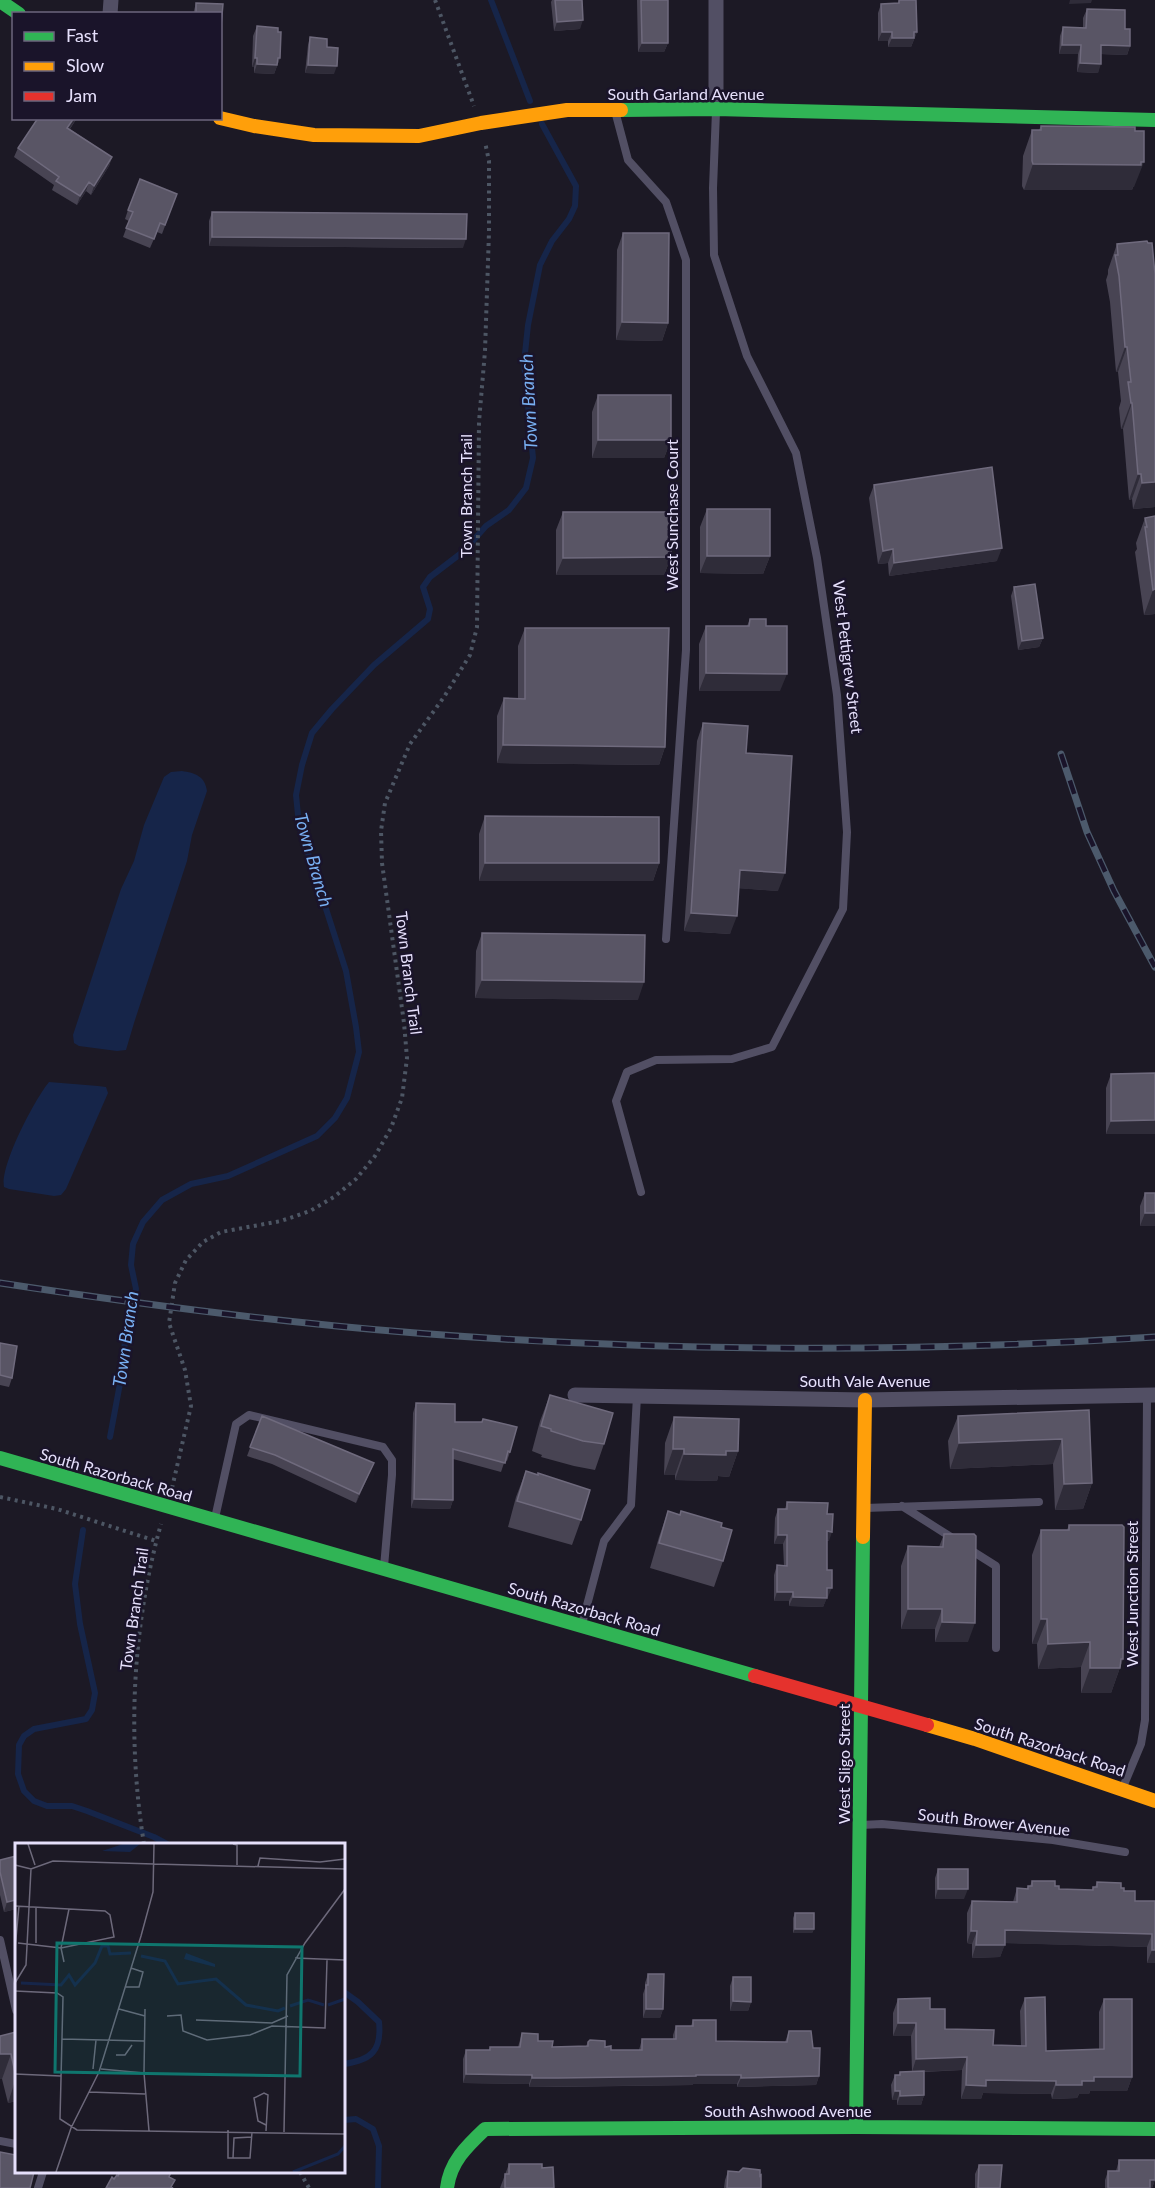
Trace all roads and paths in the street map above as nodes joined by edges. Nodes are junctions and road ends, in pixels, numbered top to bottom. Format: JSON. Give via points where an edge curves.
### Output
{"nodes":[{"id":1,"x":435,"y":0,"type":"edge"},
{"id":2,"x":716,"y":0,"type":"edge"},
{"id":3,"x":0,"y":1,"type":"edge"},
{"id":4,"x":16,"y":12,"type":"edge"},
{"id":5,"x":716,"y":109,"type":"junction"},
{"id":6,"x":615,"y":110,"type":"junction"},
{"id":7,"x":222,"y":118,"type":"edge"},
{"id":8,"x":1155,"y":120,"type":"edge"},
{"id":9,"x":481,"y":123,"type":"junction"},
{"id":10,"x":666,"y":939,"type":"dead end"},
{"id":11,"x":641,"y":1192,"type":"dead end"},
{"id":12,"x":575,"y":1395,"type":"dead end"},
{"id":13,"x":637,"y":1396,"type":"junction"},
{"id":14,"x":1151,"y":1396,"type":"edge"},
{"id":15,"x":865,"y":1400,"type":"junction"},
{"id":16,"x":0,"y":1458,"type":"edge"},
{"id":17,"x":0,"y":1497,"type":"edge"},
{"id":18,"x":1039,"y":1502,"type":"dead end"},
{"id":19,"x":902,"y":1506,"type":"junction"},
{"id":20,"x":166,"y":1507,"type":"junction"},
{"id":21,"x":863,"y":1508,"type":"junction"},
{"id":22,"x":214,"y":1520,"type":"junction"},
{"id":23,"x":156,"y":1541,"type":"junction"},
{"id":24,"x":384,"y":1568,"type":"junction"},
{"id":25,"x":581,"y":1625,"type":"junction"},
{"id":26,"x":996,"y":1648,"type":"dead end"},
{"id":27,"x":860,"y":1706,"type":"junction"},
{"id":28,"x":1122,"y":1789,"type":"junction"},
{"id":29,"x":1155,"y":1801,"type":"edge"},
{"id":30,"x":860,"y":1825,"type":"junction"},
{"id":31,"x":144,"y":1843,"type":"edge"},
{"id":32,"x":1125,"y":1852,"type":"dead end"},
{"id":33,"x":0,"y":1940,"type":"edge"},
{"id":34,"x":15,"y":2006,"type":"edge"},
{"id":35,"x":856,"y":2127,"type":"junction"},
{"id":36,"x":1155,"y":2129,"type":"edge"},
{"id":37,"x":0,"y":2141,"type":"edge"},
{"id":38,"x":15,"y":2144,"type":"edge"},
{"id":39,"x":43,"y":2173,"type":"edge"},
{"id":40,"x":301,"y":2173,"type":"edge"},
{"id":41,"x":447,"y":2184,"type":"edge"},
{"id":42,"x":38,"y":2188,"type":"edge"},
{"id":43,"x":309,"y":2188,"type":"edge"}],
"edges":[{"from":1,"to":9,"type":"path","name":"Town Branch Trail"},
{"from":2,"to":5,"type":"street","name":"West Pettigrew Street"},
{"from":3,"to":4,"type":"street"},
{"from":5,"to":6,"type":"street","name":"South Garland Avenue"},
{"from":5,"to":8,"type":"street","name":"South Garland Avenue"},
{"from":5,"to":11,"type":"lane","name":"West Pettigrew Street","via":[[714,255],[747,356],[796,453],[817,558],[837,695],[848,832],[843,909],[772,1047],[732,1059],[656,1060],[627,1072],[616,1101]]},
{"from":6,"to":9,"type":"street","name":"South Garland Avenue","via":[[567,110]]},
{"from":6,"to":10,"type":"lane","name":"West Sunchase Court","via":[[628,160],[666,202],[686,260],[686,650]]},
{"from":7,"to":9,"type":"street","name":"South Garland Avenue","via":[[314,135],[366,137],[419,136]]},
{"from":9,"to":20,"type":"path","name":"Town Branch Trail","via":[[489,161],[489,232],[486,351],[478,422],[477,627],[470,655],[411,744],[385,803],[381,831],[407,1058],[402,1098],[375,1156],[334,1197],[281,1221],[221,1232],[203,1242],[186,1260],[175,1282],[169,1323],[185,1370],[191,1406]]},
{"from":12,"to":13,"type":"street","name":"South Vale Avenue"},
{"from":13,"to":15,"type":"street","name":"South Vale Avenue"},
{"from":13,"to":25,"type":"lane","via":[[631,1504],[604,1541]]},
{"from":14,"to":15,"type":"street","name":"South Vale Avenue"},
{"from":14,"to":28,"type":"lane","name":"West Junction Street","via":[[1145,1720],[1141,1744]]},
{"from":15,"to":21,"type":"street","name":"West Sligo Street"},
{"from":16,"to":20,"type":"street","name":"South Razorback Road"},
{"from":17,"to":23,"type":"path","via":[[57,1509]]},
{"from":18,"to":19,"type":"lane"},
{"from":19,"to":21,"type":"lane"},
{"from":19,"to":26,"type":"lane","via":[[996,1566]]},
{"from":20,"to":22,"type":"street","name":"South Razorback Road"},
{"from":20,"to":23,"type":"path","name":"Town Branch Trail"},
{"from":21,"to":27,"type":"street","name":"West Sligo Street"},
{"from":22,"to":24,"type":"street","name":"South Razorback Road"},
{"from":22,"to":24,"type":"lane","via":[[236,1424],[249,1416],[383,1447],[392,1460],[393,1475]]},
{"from":23,"to":31,"type":"path","name":"Town Branch Trail","via":[[142,1620],[135,1699],[134,1757]]},
{"from":24,"to":25,"type":"street","name":"South Razorback Road"},
{"from":25,"to":27,"type":"street","name":"South Razorback Road"},
{"from":27,"to":28,"type":"street","name":"South Razorback Road","via":[[975,1739]]},
{"from":27,"to":30,"type":"street","name":"West Sligo Street"},
{"from":28,"to":29,"type":"street","name":"South Razorback Road"},
{"from":30,"to":32,"type":"lane","name":"South Brower Avenue","via":[[1053,1840]]},
{"from":30,"to":35,"type":"street","name":"West Sligo Street"},
{"from":33,"to":34,"type":"lane"},
{"from":35,"to":36,"type":"street","name":"South Ashwood Avenue"},
{"from":35,"to":41,"type":"street","name":"South Ashwood Avenue","via":[[485,2129],[459,2154]]},
{"from":37,"to":38,"type":"lane"},
{"from":39,"to":42,"type":"lane"},
{"from":40,"to":43,"type":"path"}]}
